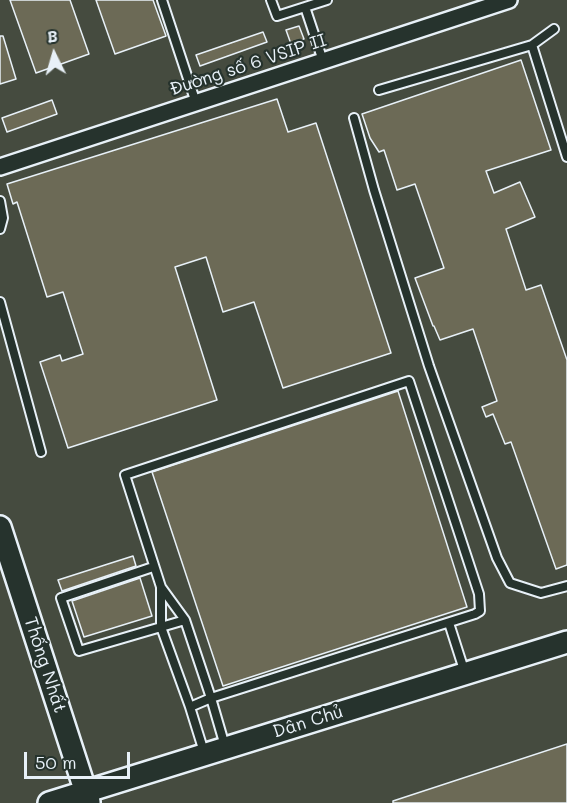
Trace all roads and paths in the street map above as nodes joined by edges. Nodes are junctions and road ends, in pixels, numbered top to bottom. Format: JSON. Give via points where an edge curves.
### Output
{"nodes":[{"id":1,"x":162,"y":0,"type":"edge"},
{"id":2,"x":271,"y":0,"type":"edge"},
{"id":3,"x":327,"y":0,"type":"edge"},
{"id":4,"x":509,"y":0,"type":"edge"},
{"id":5,"x":305,"y":7,"type":"junction"},
{"id":6,"x":554,"y":29,"type":"dead end"},
{"id":7,"x":532,"y":45,"type":"junction"},
{"id":8,"x":323,"y":61,"type":"junction"},
{"id":9,"x":379,"y":90,"type":"dead end"},
{"id":10,"x":196,"y":103,"type":"junction"},
{"id":11,"x":354,"y":118,"type":"dead end"},
{"id":12,"x":567,"y":157,"type":"edge"},
{"id":13,"x":0,"y":167,"type":"edge"},
{"id":14,"x":0,"y":201,"type":"edge"},
{"id":15,"x":0,"y":229,"type":"edge"},
{"id":16,"x":0,"y":302,"type":"edge"},
{"id":17,"x":41,"y":452,"type":"dead end"},
{"id":18,"x":0,"y":527,"type":"edge"},
{"id":19,"x":153,"y":567,"type":"junction"},
{"id":20,"x":567,"y":586,"type":"edge"},
{"id":21,"x":161,"y":587,"type":"junction"},
{"id":22,"x":185,"y":620,"type":"junction"},
{"id":23,"x":449,"y":622,"type":"junction"},
{"id":24,"x":161,"y":627,"type":"junction"},
{"id":25,"x":567,"y":642,"type":"edge"},
{"id":26,"x":465,"y":673,"type":"junction"},
{"id":27,"x":211,"y":698,"type":"junction"},
{"id":28,"x":190,"y":707,"type":"junction"},
{"id":29,"x":226,"y":748,"type":"junction"},
{"id":30,"x":205,"y":754,"type":"junction"},
{"id":31,"x":88,"y":797,"type":"edge"},
{"id":32,"x":49,"y":803,"type":"edge"}],
"edges":[{"from":1,"to":10,"type":"lane"},
{"from":2,"to":5,"type":"lane","via":[[277,16]]},
{"from":3,"to":5,"type":"lane"},
{"from":4,"to":8,"type":"street","name":"Đường số 6 VSIP II"},
{"from":5,"to":8,"type":"lane"},
{"from":6,"to":7,"type":"lane"},
{"from":7,"to":9,"type":"lane"},
{"from":7,"to":12,"type":"lane"},
{"from":8,"to":10,"type":"street","name":"Đường số 6 VSIP II"},
{"from":10,"to":13,"type":"street","name":"Đường số 6 VSIP II"},
{"from":11,"to":20,"type":"lane","via":[[429,366],[496,558],[510,583],[541,593]]},
{"from":14,"to":15,"type":"lane"},
{"from":16,"to":17,"type":"lane"},
{"from":18,"to":31,"type":"main road","name":"Thống Nhất"},
{"from":19,"to":21,"type":"lane"},
{"from":19,"to":23,"type":"lane","via":[[125,475],[409,381],[479,594],[480,610]]},
{"from":19,"to":24,"type":"lane","via":[[61,598],[78,651]]},
{"from":21,"to":22,"type":"lane"},
{"from":21,"to":24,"type":"lane"},
{"from":22,"to":24,"type":"lane"},
{"from":22,"to":27,"type":"lane"},
{"from":23,"to":26,"type":"lane"},
{"from":23,"to":27,"type":"lane"},
{"from":24,"to":28,"type":"lane"},
{"from":25,"to":26,"type":"main road","name":"Dân Chủ"},
{"from":26,"to":29,"type":"main road","name":"Dân Chủ"},
{"from":27,"to":28,"type":"lane"},
{"from":27,"to":29,"type":"lane"},
{"from":28,"to":30,"type":"lane"},
{"from":29,"to":30,"type":"main road","name":"Dân Chủ"},
{"from":30,"to":31,"type":"main road","name":"Dân Chủ"},
{"from":31,"to":32,"type":"main road","name":"Dân Chủ"}]}
